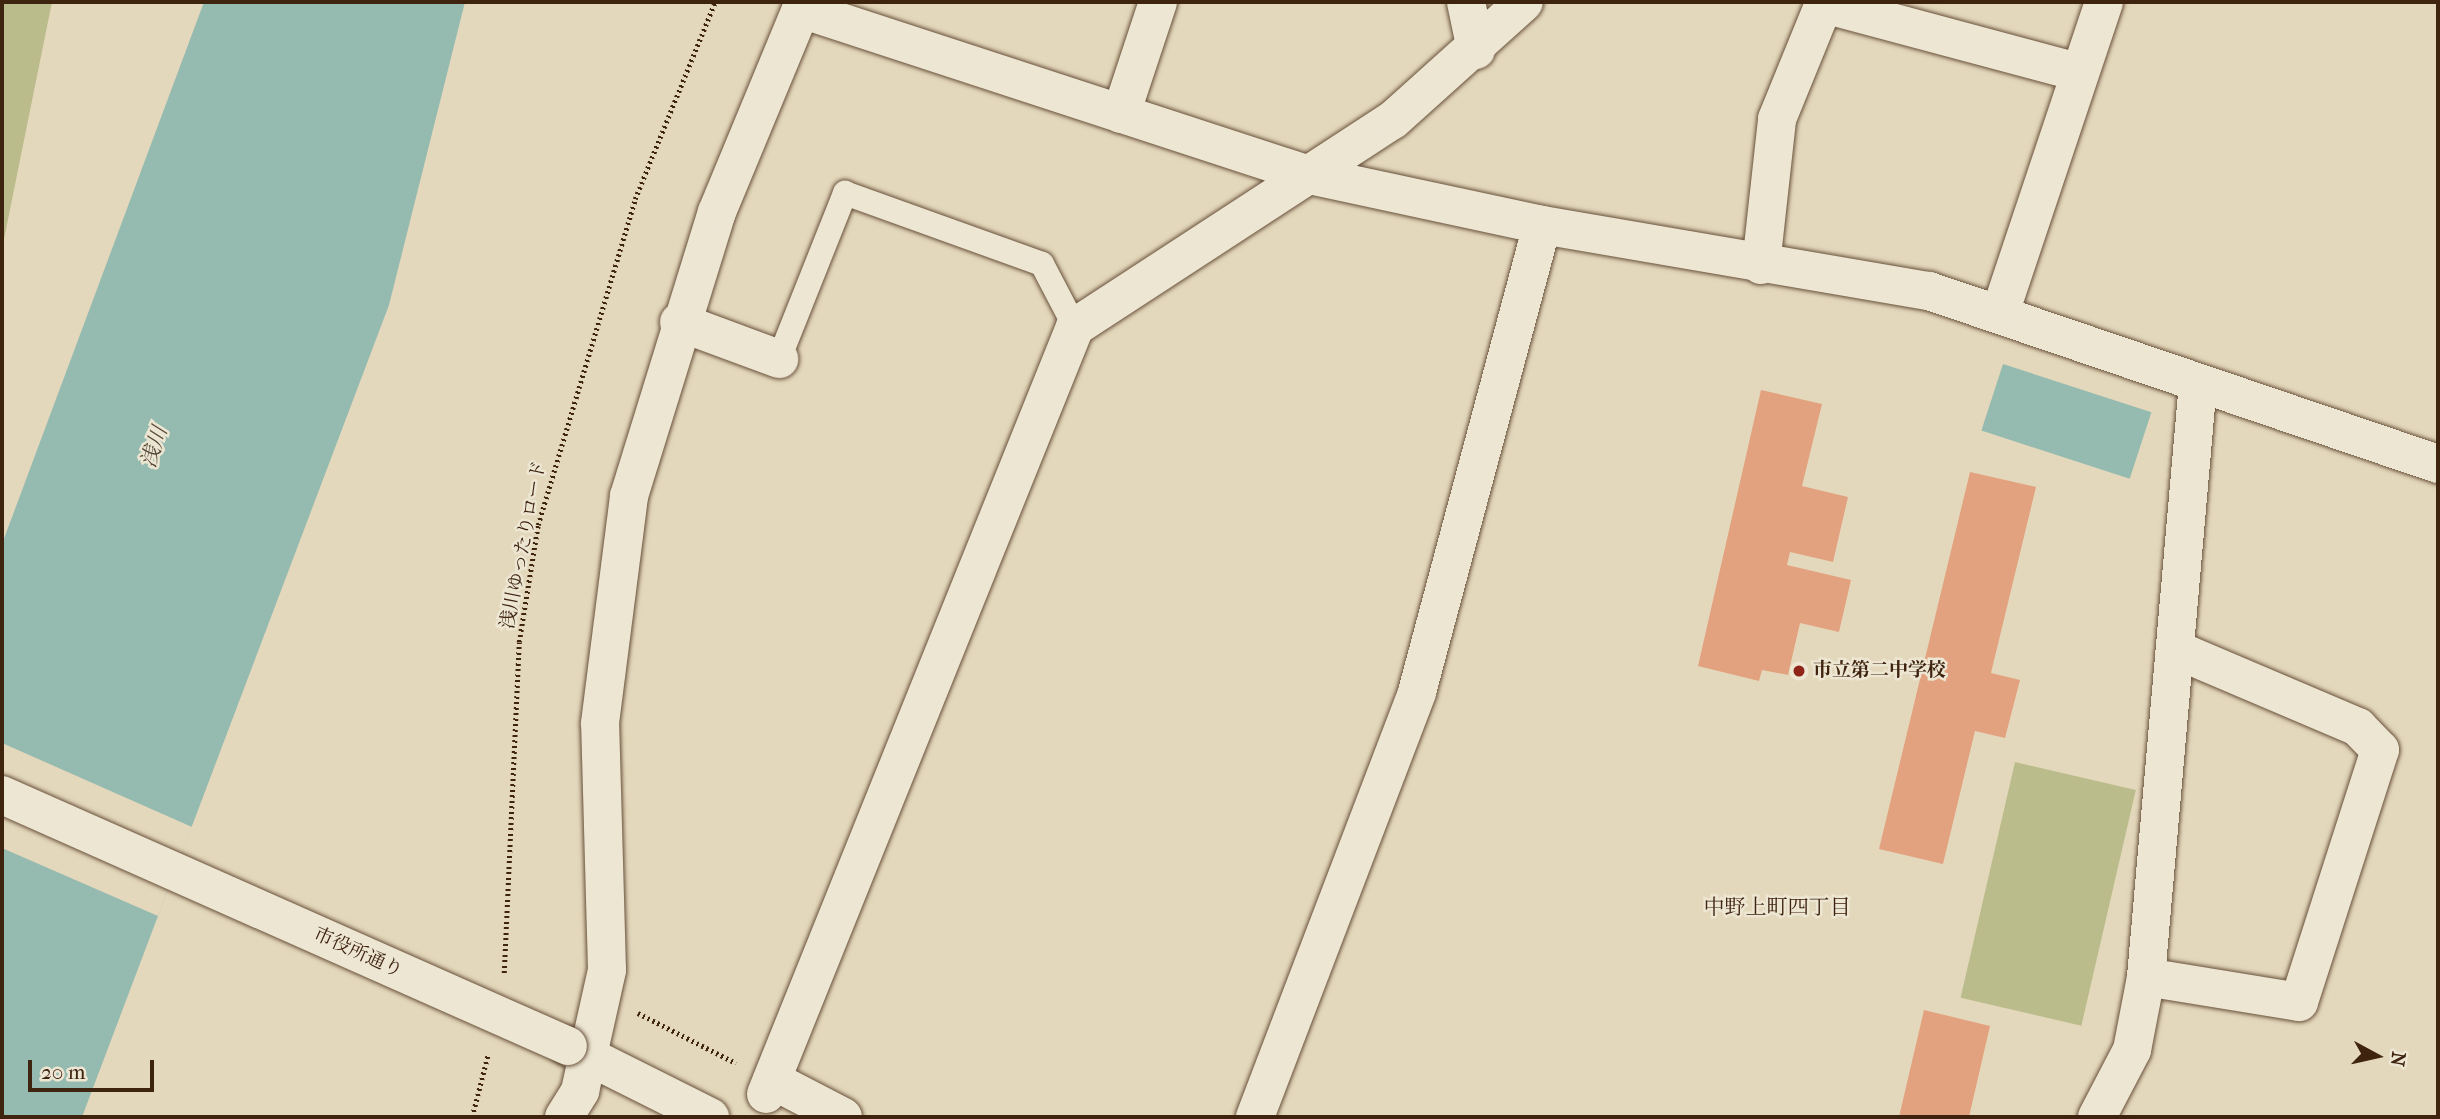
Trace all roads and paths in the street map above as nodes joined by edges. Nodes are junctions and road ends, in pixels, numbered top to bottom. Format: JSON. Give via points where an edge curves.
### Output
{"nodes":[{"id":1,"x":715,"y":2,"type":"edge"},
{"id":2,"x":1157,"y":2,"type":"edge"},
{"id":3,"x":1466,"y":2,"type":"edge"},
{"id":4,"x":1524,"y":2,"type":"edge"},
{"id":5,"x":2104,"y":2,"type":"edge"},
{"id":6,"x":802,"y":5,"type":"edge"},
{"id":7,"x":1476,"y":50,"type":"junction"},
{"id":8,"x":2077,"y":72,"type":"junction"},
{"id":9,"x":1121,"y":114,"type":"junction"},
{"id":10,"x":1309,"y":175,"type":"junction"},
{"id":11,"x":1542,"y":225,"type":"junction"},
{"id":12,"x":1761,"y":265,"type":"junction"},
{"id":13,"x":2000,"y":313,"type":"junction"},
{"id":14,"x":679,"y":322,"type":"junction"},
{"id":15,"x":1075,"y":327,"type":"junction"},
{"id":16,"x":779,"y":359,"type":"joint"},
{"id":17,"x":2198,"y":383,"type":"junction"},
{"id":18,"x":2438,"y":464,"type":"edge"},
{"id":19,"x":2177,"y":650,"type":"junction"},
{"id":20,"x":2,"y":795,"type":"edge"},
{"id":21,"x":2146,"y":977,"type":"junction"},
{"id":22,"x":503,"y":980,"type":"dead end"},
{"id":23,"x":625,"y":1007,"type":"dead end"},
{"id":24,"x":489,"y":1048,"type":"dead end"},
{"id":25,"x":578,"y":1050,"type":"junction"},
{"id":26,"x":759,"y":1080,"type":"junction"},
{"id":27,"x":472,"y":1117,"type":"edge"},
{"id":28,"x":564,"y":1117,"type":"edge"},
{"id":29,"x":710,"y":1117,"type":"edge"},
{"id":30,"x":843,"y":1117,"type":"edge"},
{"id":31,"x":1255,"y":1117,"type":"edge"},
{"id":32,"x":2096,"y":1117,"type":"edge"}],
"edges":[{"from":1,"to":22,"type":"path","name":"浅川ゆったりロード","via":[[635,199],[538,524],[519,642]]},
{"from":2,"to":9,"type":"street"},
{"from":3,"to":7,"type":"street"},
{"from":4,"to":7,"type":"street"},
{"from":5,"to":8,"type":"street"},
{"from":6,"to":9,"type":"street"},
{"from":6,"to":14,"type":"street"},
{"from":7,"to":10,"type":"street","via":[[1393,120]]},
{"from":8,"to":12,"type":"street","via":[[1824,4],[1777,119]]},
{"from":8,"to":13,"type":"street"},
{"from":9,"to":10,"type":"street"},
{"from":10,"to":11,"type":"street"},
{"from":10,"to":15,"type":"street"},
{"from":11,"to":12,"type":"street"},
{"from":11,"to":31,"type":"street","via":[[1417,692]]},
{"from":12,"to":13,"type":"street","via":[[1929,291]]},
{"from":13,"to":17,"type":"street"},
{"from":14,"to":16,"type":"street"},
{"from":14,"to":25,"type":"street","via":[[632,484],[611,612],[598,766],[609,936]]},
{"from":15,"to":16,"type":"lane","via":[[1042,264],[845,193]]},
{"from":15,"to":26,"type":"street"},
{"from":17,"to":18,"type":"street"},
{"from":17,"to":19,"type":"street"},
{"from":19,"to":21,"type":"street"},
{"from":19,"to":21,"type":"street","via":[[2358,727],[2380,750],[2299,1002]]},
{"from":20,"to":25,"type":"street","name":"市役所通り","bridge":true},
{"from":21,"to":32,"type":"street","via":[[2132,1050]]},
{"from":23,"to":26,"type":"path"},
{"from":24,"to":27,"type":"path"},
{"from":25,"to":28,"type":"street","via":[[579,1091]]},
{"from":25,"to":29,"type":"street","name":"市役所通り"},
{"from":26,"to":30,"type":"street"}]}
